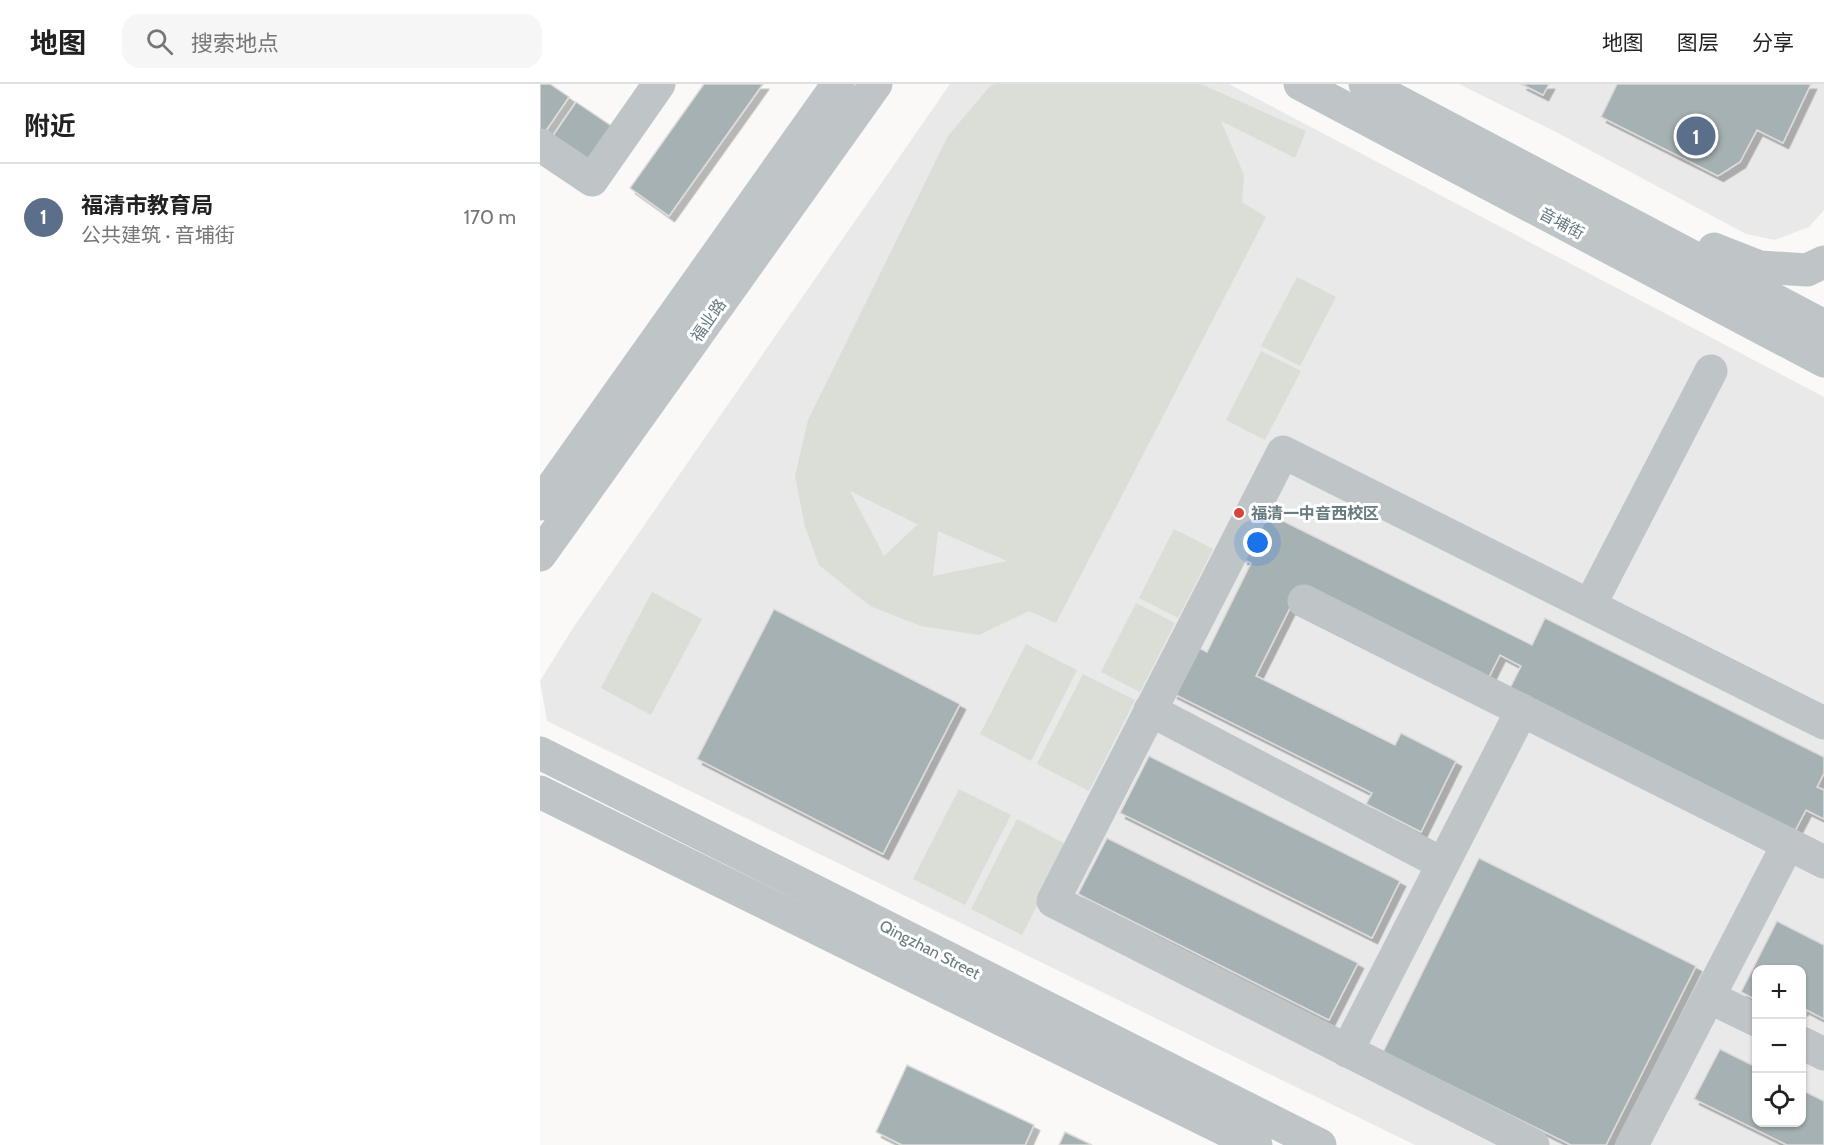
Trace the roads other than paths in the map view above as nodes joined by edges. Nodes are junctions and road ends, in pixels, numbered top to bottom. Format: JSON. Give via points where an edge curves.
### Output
{"nodes":[{"id":1,"x":838,"y":84,"type":"edge"},
{"id":2,"x":876,"y":84,"type":"edge"},
{"id":3,"x":1300,"y":84,"type":"edge"},
{"id":4,"x":1365,"y":84,"type":"edge"},
{"id":5,"x":1393,"y":84,"type":"edge"},
{"id":6,"x":645,"y":89,"type":"edge"},
{"id":7,"x":540,"y":145,"type":"edge"},
{"id":8,"x":1824,"y":262,"type":"edge"},
{"id":9,"x":1824,"y":279,"type":"edge"},
{"id":10,"x":1736,"y":281,"type":"junction"},
{"id":11,"x":1824,"y":326,"type":"edge"},
{"id":12,"x":1824,"y":361,"type":"edge"},
{"id":13,"x":1711,"y":371,"type":"dead end"},
{"id":14,"x":540,"y":504,"type":"edge"},
{"id":15,"x":540,"y":555,"type":"edge"},
{"id":16,"x":1304,"y":601,"type":"dead end"},
{"id":17,"x":1590,"y":605,"type":"junction"},
{"id":18,"x":1150,"y":710,"type":"junction"},
{"id":19,"x":1522,"y":710,"type":"junction"},
{"id":20,"x":1824,"y":723,"type":"edge"},
{"id":21,"x":544,"y":752,"type":"edge"},
{"id":22,"x":540,"y":792,"type":"edge"},
{"id":23,"x":1788,"y":844,"type":"junction"},
{"id":24,"x":1824,"y":862,"type":"edge"},
{"id":25,"x":1443,"y":864,"type":"junction"},
{"id":26,"x":1709,"y":997,"type":"junction"},
{"id":27,"x":1754,"y":1019,"type":"edge"},
{"id":28,"x":1806,"y":1044,"type":"edge"},
{"id":29,"x":1347,"y":1050,"type":"junction"},
{"id":30,"x":1824,"y":1054,"type":"edge"},
{"id":31,"x":1256,"y":1145,"type":"edge"},
{"id":32,"x":1320,"y":1145,"type":"edge"},
{"id":33,"x":1533,"y":1145,"type":"edge"},
{"id":34,"x":1632,"y":1145,"type":"edge"}],
"edges":[{"from":1,"to":14,"type":"street","name":"福业路"},
{"from":2,"to":15,"type":"street","name":"福业路"},
{"from":3,"to":12,"type":"street","name":"音埔街"},
{"from":4,"to":10,"type":"street","name":"音埔街"},
{"from":5,"to":8,"type":"street","via":[[1719,251],[1760,267],[1807,270]]},
{"from":6,"to":7,"type":"street","via":[[592,180]]},
{"from":9,"to":10,"type":"street"},
{"from":10,"to":11,"type":"street","name":"音埔街"},
{"from":13,"to":17,"type":"street"},
{"from":16,"to":19,"type":"street"},
{"from":17,"to":18,"type":"street","via":[[1284,452]]},
{"from":17,"to":20,"type":"street"},
{"from":18,"to":25,"type":"street"},
{"from":18,"to":29,"type":"street","via":[[1053,901]]},
{"from":19,"to":23,"type":"street"},
{"from":19,"to":25,"type":"street"},
{"from":21,"to":32,"type":"street","name":"Qingzhan Street"},
{"from":22,"to":31,"type":"street","name":"Qingzhan Street"},
{"from":23,"to":24,"type":"street"},
{"from":23,"to":26,"type":"street"},
{"from":25,"to":29,"type":"street"},
{"from":26,"to":27,"type":"street"},
{"from":26,"to":34,"type":"street"},
{"from":28,"to":30,"type":"street"},
{"from":29,"to":33,"type":"street"}]}
